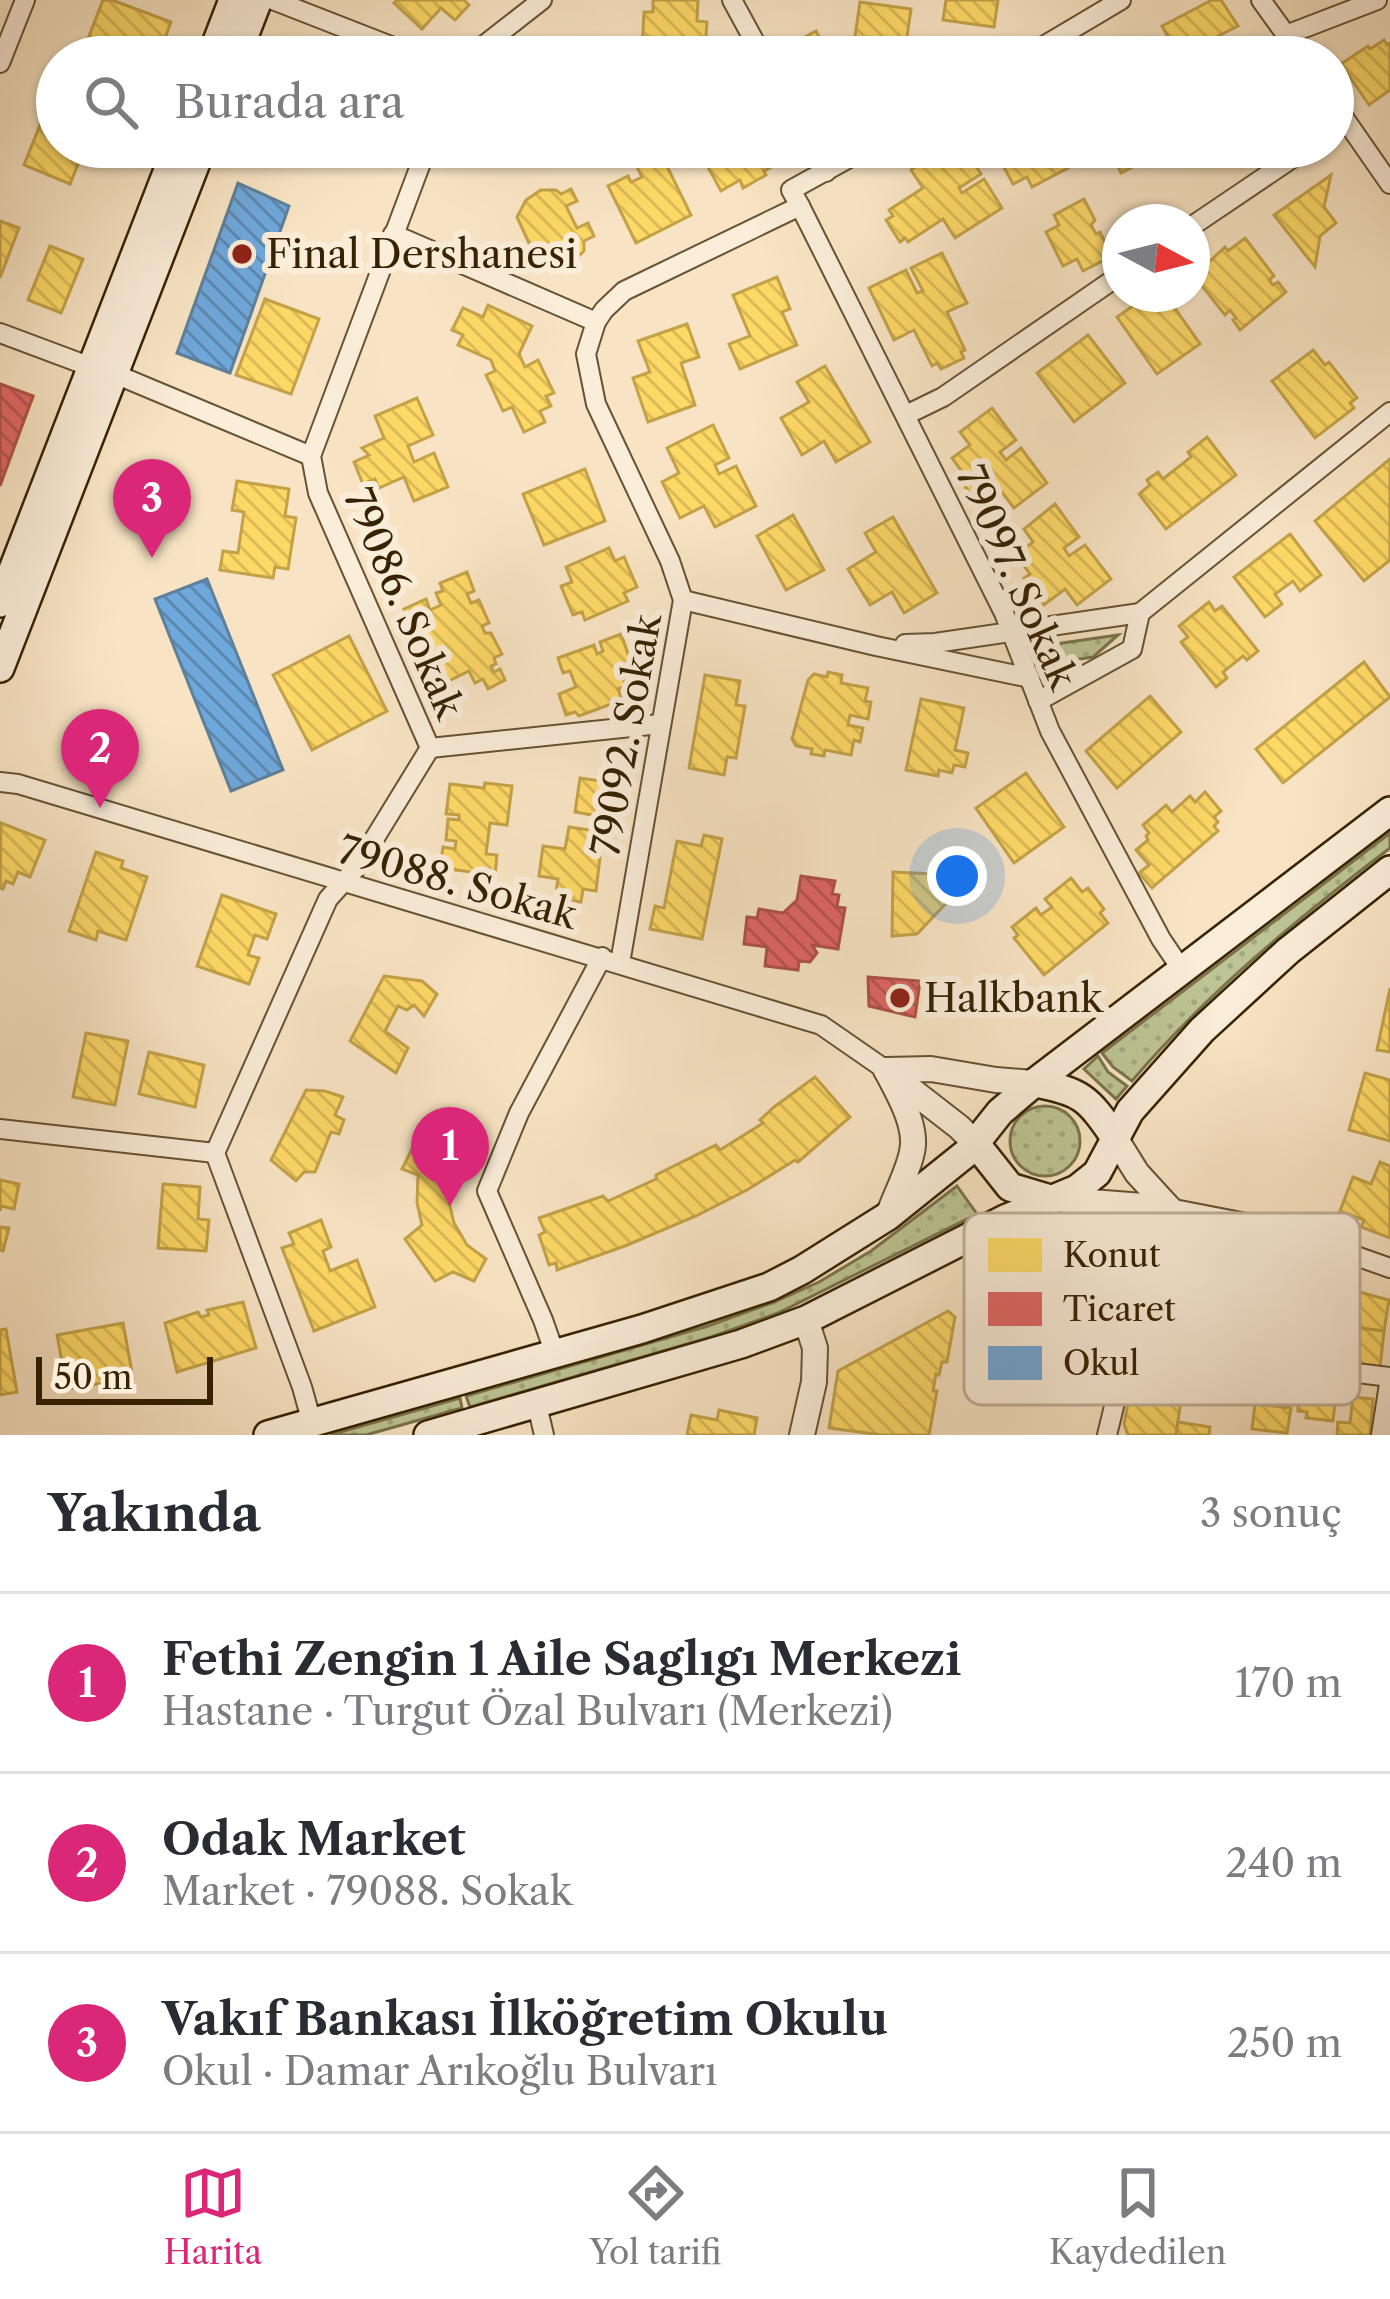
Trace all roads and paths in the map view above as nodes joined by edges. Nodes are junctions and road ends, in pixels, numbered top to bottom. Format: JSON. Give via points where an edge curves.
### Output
{"nodes":[{"id":1,"x":25,"y":0,"type":"edge"},
{"id":2,"x":233,"y":0,"type":"edge"},
{"id":3,"x":258,"y":0,"type":"edge"},
{"id":4,"x":273,"y":0,"type":"edge"},
{"id":5,"x":542,"y":0,"type":"edge"},
{"id":6,"x":732,"y":0,"type":"edge"},
{"id":7,"x":1121,"y":0,"type":"edge"},
{"id":8,"x":1261,"y":0,"type":"edge"},
{"id":9,"x":1377,"y":0,"type":"edge"},
{"id":10,"x":1286,"y":35,"type":"joint"},
{"id":11,"x":219,"y":36,"type":"edge"},
{"id":12,"x":244,"y":36,"type":"edge"},
{"id":13,"x":365,"y":36,"type":"edge"},
{"id":14,"x":496,"y":36,"type":"edge"},
{"id":15,"x":752,"y":36,"type":"edge"},
{"id":16,"x":1060,"y":36,"type":"edge"},
{"id":17,"x":0,"y":63,"type":"edge"},
{"id":18,"x":1354,"y":142,"type":"edge"},
{"id":19,"x":170,"y":168,"type":"edge"},
{"id":20,"x":193,"y":168,"type":"edge"},
{"id":21,"x":419,"y":168,"type":"edge"},
{"id":22,"x":824,"y":168,"type":"edge"},
{"id":23,"x":833,"y":168,"type":"edge"},
{"id":24,"x":1278,"y":168,"type":"edge"},
{"id":25,"x":826,"y":172,"type":"junction"},
{"id":26,"x":1390,"y":184,"type":"edge"},
{"id":27,"x":800,"y":206,"type":"junction"},
{"id":28,"x":1210,"y":214,"type":"edge"},
{"id":29,"x":393,"y":234,"type":"junction"},
{"id":30,"x":1102,"y":287,"type":"edge"},
{"id":31,"x":596,"y":322,"type":"junction"},
{"id":32,"x":0,"y":333,"type":"edge"},
{"id":33,"x":103,"y":371,"type":"junction"},
{"id":34,"x":1390,"y":412,"type":"edge"},
{"id":35,"x":906,"y":415,"type":"junction"},
{"id":36,"x":310,"y":456,"type":"junction"},
{"id":37,"x":682,"y":600,"type":"junction"},
{"id":38,"x":0,"y":603,"type":"edge"},
{"id":39,"x":1140,"y":613,"type":"junction"},
{"id":40,"x":1012,"y":630,"type":"junction"},
{"id":41,"x":876,"y":646,"type":"junction"},
{"id":42,"x":0,"y":668,"type":"edge"},
{"id":43,"x":1030,"y":678,"type":"junction"},
{"id":44,"x":1038,"y":701,"type":"junction"},
{"id":45,"x":660,"y":724,"type":"junction"},
{"id":46,"x":430,"y":748,"type":"junction"},
{"id":47,"x":0,"y":782,"type":"edge"},
{"id":48,"x":1390,"y":811,"type":"edge"},
{"id":49,"x":1390,"y":870,"type":"edge"},
{"id":50,"x":343,"y":883,"type":"junction"},
{"id":51,"x":611,"y":960,"type":"junction"},
{"id":52,"x":1182,"y":970,"type":"junction"},
{"id":53,"x":886,"y":1070,"type":"junction"},
{"id":54,"x":1034,"y":1083,"type":"junction"},
{"id":55,"x":0,"y":1129,"type":"edge"},
{"id":56,"x":1114,"y":1136,"type":"junction"},
{"id":57,"x":976,"y":1144,"type":"junction"},
{"id":58,"x":215,"y":1153,"type":"junction"},
{"id":59,"x":1050,"y":1199,"type":"junction"},
{"id":60,"x":1169,"y":1208,"type":"junction"},
{"id":61,"x":1018,"y":1213,"type":"edge"},
{"id":62,"x":1168,"y":1213,"type":"edge"},
{"id":63,"x":1195,"y":1213,"type":"edge"},
{"id":64,"x":888,"y":1216,"type":"junction"},
{"id":65,"x":964,"y":1240,"type":"edge"},
{"id":66,"x":1360,"y":1257,"type":"edge"},
{"id":67,"x":1390,"y":1268,"type":"edge"},
{"id":68,"x":806,"y":1320,"type":"junction"},
{"id":69,"x":555,"y":1354,"type":"junction"},
{"id":70,"x":1360,"y":1374,"type":"edge"},
{"id":71,"x":1390,"y":1378,"type":"edge"},
{"id":72,"x":537,"y":1405,"type":"junction"},
{"id":73,"x":1114,"y":1405,"type":"edge"},
{"id":74,"x":312,"y":1423,"type":"junction"},
{"id":75,"x":268,"y":1435,"type":"edge"},
{"id":76,"x":428,"y":1435,"type":"edge"},
{"id":77,"x":544,"y":1435,"type":"edge"},
{"id":78,"x":802,"y":1435,"type":"edge"},
{"id":79,"x":1107,"y":1435,"type":"edge"},
{"id":80,"x":1381,"y":1435,"type":"edge"}],
"edges":[{"from":1,"to":17,"type":"street"},
{"from":2,"to":11,"type":"main road"},
{"from":3,"to":12,"type":"main road"},
{"from":4,"to":13,"type":"street"},
{"from":5,"to":14,"type":"street"},
{"from":6,"to":15,"type":"street"},
{"from":7,"to":16,"type":"street"},
{"from":8,"to":10,"type":"street"},
{"from":9,"to":10,"type":"street"},
{"from":18,"to":26,"type":"street"},
{"from":19,"to":33,"type":"main road"},
{"from":20,"to":33,"type":"main road"},
{"from":21,"to":29,"type":"street","name":"79086. Sokak"},
{"from":22,"to":25,"type":"street"},
{"from":23,"to":25,"type":"street"},
{"from":24,"to":28,"type":"street"},
{"from":25,"to":27,"type":"street","via":[[791,190]]},
{"from":27,"to":31,"type":"street","via":[[624,291]]},
{"from":27,"to":35,"type":"street","name":"79097. Sokak"},
{"from":29,"to":31,"type":"street"},
{"from":29,"to":36,"type":"street","name":"79086. Sokak"},
{"from":30,"to":35,"type":"street"},
{"from":31,"to":37,"type":"street","name":"79092. Sokak","via":[[586,354],[596,404]]},
{"from":32,"to":33,"type":"street"},
{"from":33,"to":36,"type":"street"},
{"from":33,"to":38,"type":"main road"},
{"from":33,"to":42,"type":"main road"},
{"from":34,"to":39,"type":"street"},
{"from":35,"to":40,"type":"street","name":"79097. Sokak"},
{"from":36,"to":46,"type":"street","name":"79086. Sokak","via":[[318,493]]},
{"from":37,"to":41,"type":"street"},
{"from":37,"to":45,"type":"street","name":"79092. Sokak"},
{"from":39,"to":40,"type":"street"},
{"from":39,"to":44,"type":"street","via":[[1132,649]]},
{"from":40,"to":41,"type":"street"},
{"from":40,"to":43,"type":"street","name":"79097. Sokak"},
{"from":41,"to":43,"type":"street"},
{"from":43,"to":44,"type":"street","name":"79097. Sokak"},
{"from":44,"to":52,"type":"street","name":"79097. Sokak"},
{"from":45,"to":46,"type":"street"},
{"from":45,"to":51,"type":"street","name":"79092. Sokak"},
{"from":46,"to":50,"type":"street"},
{"from":47,"to":50,"type":"street","name":"79088. Sokak"},
{"from":48,"to":52,"type":"main road"},
{"from":49,"to":56,"type":"main road","via":[[1245,988]]},
{"from":50,"to":51,"type":"street","name":"79088. Sokak"},
{"from":50,"to":58,"type":"street","via":[[328,899]]},
{"from":51,"to":53,"type":"street","name":"79088. Sokak","via":[[821,1024]]},
{"from":51,"to":69,"type":"street","via":[[518,1113],[487,1191]]},
{"from":52,"to":54,"type":"main road"},
{"from":53,"to":54,"type":"street"},
{"from":53,"to":57,"type":"street"},
{"from":53,"to":64,"type":"street","via":[[914,1141]]},
{"from":54,"to":56,"type":"main road","via":[[1078,1094]]},
{"from":54,"to":57,"type":"main road"},
{"from":55,"to":58,"type":"street"},
{"from":56,"to":59,"type":"main road","via":[[1097,1173]]},
{"from":56,"to":60,"type":"street"},
{"from":57,"to":59,"type":"main road","via":[[1010,1187]]},
{"from":57,"to":64,"type":"main road"},
{"from":58,"to":74,"type":"street"},
{"from":59,"to":60,"type":"street"},
{"from":59,"to":61,"type":"main road"},
{"from":60,"to":62,"type":"street"},
{"from":60,"to":63,"type":"street"},
{"from":64,"to":69,"type":"main road","via":[[769,1287]]},
{"from":65,"to":68,"type":"main road"},
{"from":66,"to":67,"type":"street"},
{"from":68,"to":72,"type":"main road"},
{"from":68,"to":78,"type":"street","via":[[814,1382]]},
{"from":69,"to":74,"type":"main road"},
{"from":70,"to":71,"type":"street"},
{"from":71,"to":80,"type":"street"},
{"from":72,"to":76,"type":"main road"},
{"from":72,"to":77,"type":"street"},
{"from":73,"to":79,"type":"street"},
{"from":74,"to":75,"type":"main road"}]}
